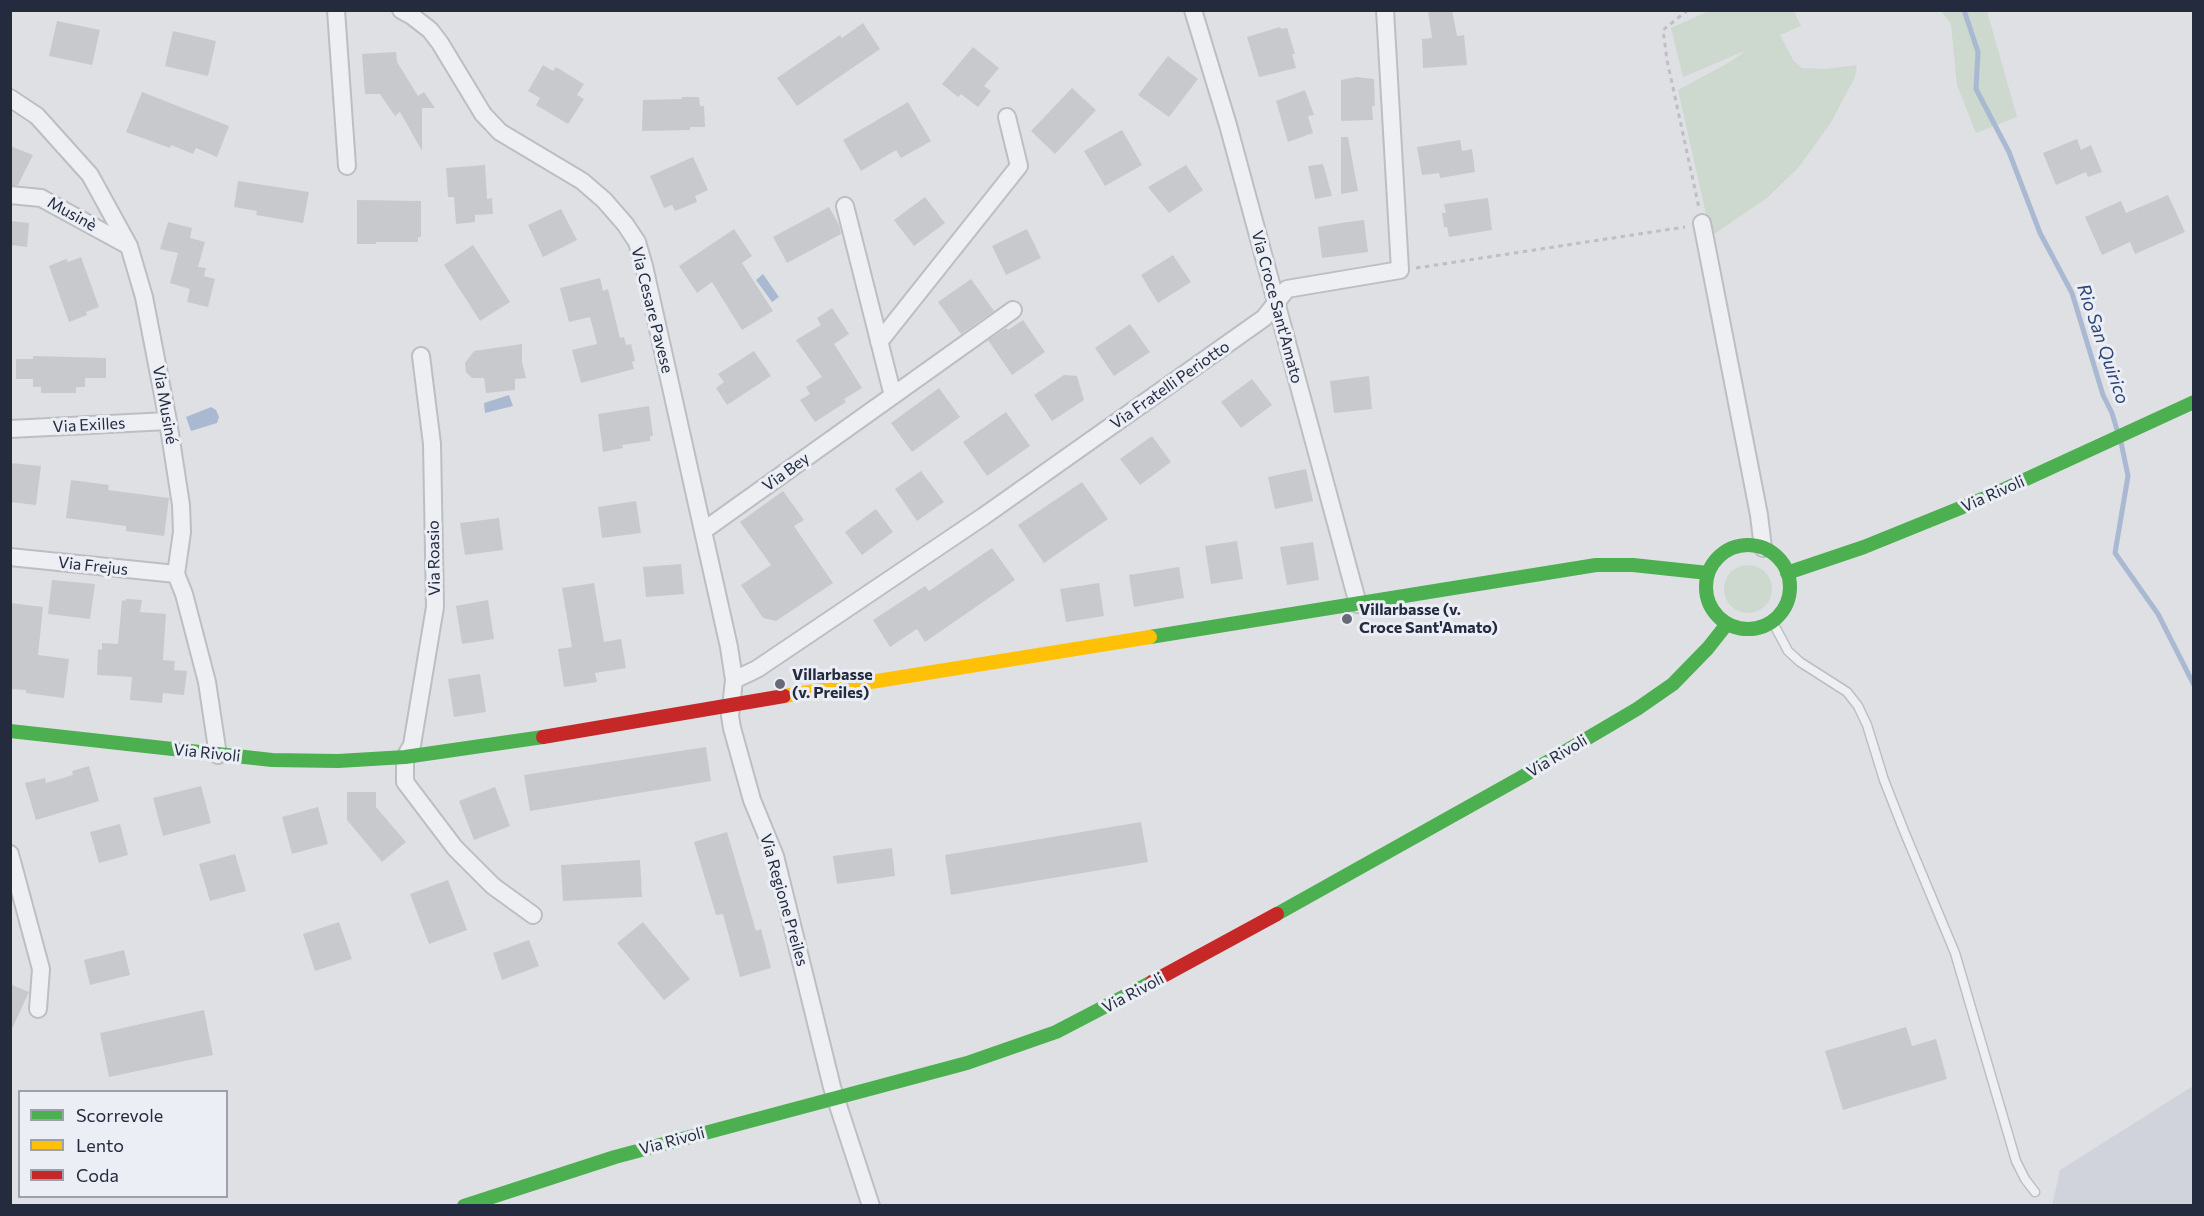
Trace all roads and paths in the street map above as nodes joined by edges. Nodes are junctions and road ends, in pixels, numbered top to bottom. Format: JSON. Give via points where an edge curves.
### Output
{"nodes":[{"id":1,"x":336,"y":10,"type":"edge"},
{"id":2,"x":401,"y":10,"type":"edge"},
{"id":3,"x":1193,"y":10,"type":"edge"},
{"id":4,"x":1385,"y":10,"type":"edge"},
{"id":5,"x":1688,"y":10,"type":"edge"},
{"id":6,"x":10,"y":98,"type":"edge"},
{"id":7,"x":1007,"y":117,"type":"dead end"},
{"id":8,"x":347,"y":166,"type":"dead end"},
{"id":9,"x":10,"y":195,"type":"edge"},
{"id":10,"x":845,"y":206,"type":"dead end"},
{"id":11,"x":1702,"y":224,"type":"junction"},
{"id":12,"x":129,"y":246,"type":"junction"},
{"id":13,"x":1400,"y":270,"type":"junction"},
{"id":14,"x":1277,"y":304,"type":"junction"},
{"id":15,"x":1013,"y":310,"type":"dead end"},
{"id":16,"x":879,"y":342,"type":"junction"},
{"id":17,"x":421,"y":356,"type":"dead end"},
{"id":18,"x":893,"y":396,"type":"junction"},
{"id":19,"x":2193,"y":402,"type":"edge"},
{"id":20,"x":168,"y":421,"type":"junction"},
{"id":21,"x":10,"y":429,"type":"edge"},
{"id":22,"x":703,"y":531,"type":"junction"},
{"id":23,"x":1763,"y":548,"type":"junction"},
{"id":24,"x":10,"y":557,"type":"edge"},
{"id":25,"x":1708,"y":573,"type":"junction"},
{"id":26,"x":1787,"y":573,"type":"junction"},
{"id":27,"x":176,"y":574,"type":"junction"},
{"id":28,"x":1358,"y":604,"type":"junction"},
{"id":29,"x":1772,"y":621,"type":"junction"},
{"id":30,"x":1727,"y":624,"type":"junction"},
{"id":31,"x":734,"y":680,"type":"junction"},
{"id":32,"x":732,"y":705,"type":"junction"},
{"id":33,"x":10,"y":731,"type":"edge"},
{"id":34,"x":218,"y":755,"type":"junction"},
{"id":35,"x":405,"y":757,"type":"junction"},
{"id":36,"x":10,"y":854,"type":"edge"},
{"id":37,"x":533,"y":915,"type":"dead end"},
{"id":38,"x":38,"y":1009,"type":"dead end"},
{"id":39,"x":836,"y":1097,"type":"junction"},
{"id":40,"x":2035,"y":1192,"type":"dead end"},
{"id":41,"x":464,"y":1206,"type":"edge"},
{"id":42,"x":871,"y":1206,"type":"edge"}],
"edges":[{"from":1,"to":8,"type":"street"},
{"from":2,"to":22,"type":"street","name":"Via Cesare Pavese","via":[[430,30],[483,114],[500,132],[582,181],[604,200],[637,242]]},
{"from":3,"to":14,"type":"street","name":"Via Croce Sant'Amato"},
{"from":4,"to":13,"type":"street"},
{"from":5,"to":11,"type":"path","via":[[1663,30]]},
{"from":6,"to":12,"type":"street","name":"Via Musiné","via":[[37,117],[90,175]]},
{"from":7,"to":16,"type":"street","via":[[1019,166]]},
{"from":9,"to":12,"type":"street","name":"Musinè","via":[[41,198]]},
{"from":10,"to":16,"type":"street"},
{"from":11,"to":13,"type":"path"},
{"from":11,"to":23,"type":"street"},
{"from":12,"to":20,"type":"street","name":"Via Musiné","via":[[144,297]]},
{"from":13,"to":14,"type":"street","name":"Via Fratelli Periotto","via":[[1287,289]]},
{"from":14,"to":28,"type":"street","name":"Via Croce Sant'Amato"},
{"from":14,"to":31,"type":"street","name":"Via Fratelli Periotto","via":[[1264,318],[984,516],[757,669]]},
{"from":15,"to":18,"type":"street","name":"Via Bey"},
{"from":16,"to":18,"type":"street"},
{"from":17,"to":35,"type":"street","name":"Via Roasio","via":[[432,444],[435,607],[412,745]]},
{"from":18,"to":22,"type":"street","name":"Via Bey"},
{"from":19,"to":26,"type":"street","name":"Via Rivoli","via":[[1963,507]]},
{"from":20,"to":21,"type":"street","name":"Via Exilles"},
{"from":20,"to":27,"type":"street","name":"Via Musiné","via":[[181,505]]},
{"from":22,"to":31,"type":"street"},
{"from":23,"to":25,"type":"street","via":[[1736,546],[1714,561]]},
{"from":23,"to":26,"type":"street","via":[[1774,554]]},
{"from":24,"to":27,"type":"street","name":"Via Frejus"},
{"from":25,"to":28,"type":"street","name":"Via Rivoli","via":[[1596,565]]},
{"from":25,"to":30,"type":"street","via":[[1706,596]]},
{"from":26,"to":29,"type":"street","via":[[1790,583],[1786,604]]},
{"from":27,"to":34,"type":"street","name":"Via Musiné","via":[[207,682]]},
{"from":28,"to":32,"type":"street","name":"Via Rivoli"},
{"from":29,"to":30,"type":"street","via":[[1750,629]]},
{"from":29,"to":40,"type":"lane","via":[[1788,651],[1847,692],[1867,724],[1888,790],[1962,972],[2016,1161]]},
{"from":30,"to":39,"type":"street","name":"Via Rivoli","via":[[1673,684],[1637,709],[1307,898],[1090,1016],[967,1063]]},
{"from":31,"to":32,"type":"street"},
{"from":32,"to":35,"type":"street","name":"Via Rivoli"},
{"from":32,"to":39,"type":"street","name":"Via Regione Preiles","via":[[732,729],[752,800],[775,856]]},
{"from":33,"to":34,"type":"street","name":"Via Rivoli"},
{"from":34,"to":35,"type":"street","name":"Via Rivoli","via":[[338,761]]},
{"from":35,"to":37,"type":"street","via":[[405,782],[455,848],[493,886]]},
{"from":36,"to":38,"type":"street","via":[[41,969]]},
{"from":39,"to":41,"type":"street","name":"Via Rivoli","via":[[615,1157]]},
{"from":39,"to":42,"type":"street","name":"Via Regione Preiles"}]}
